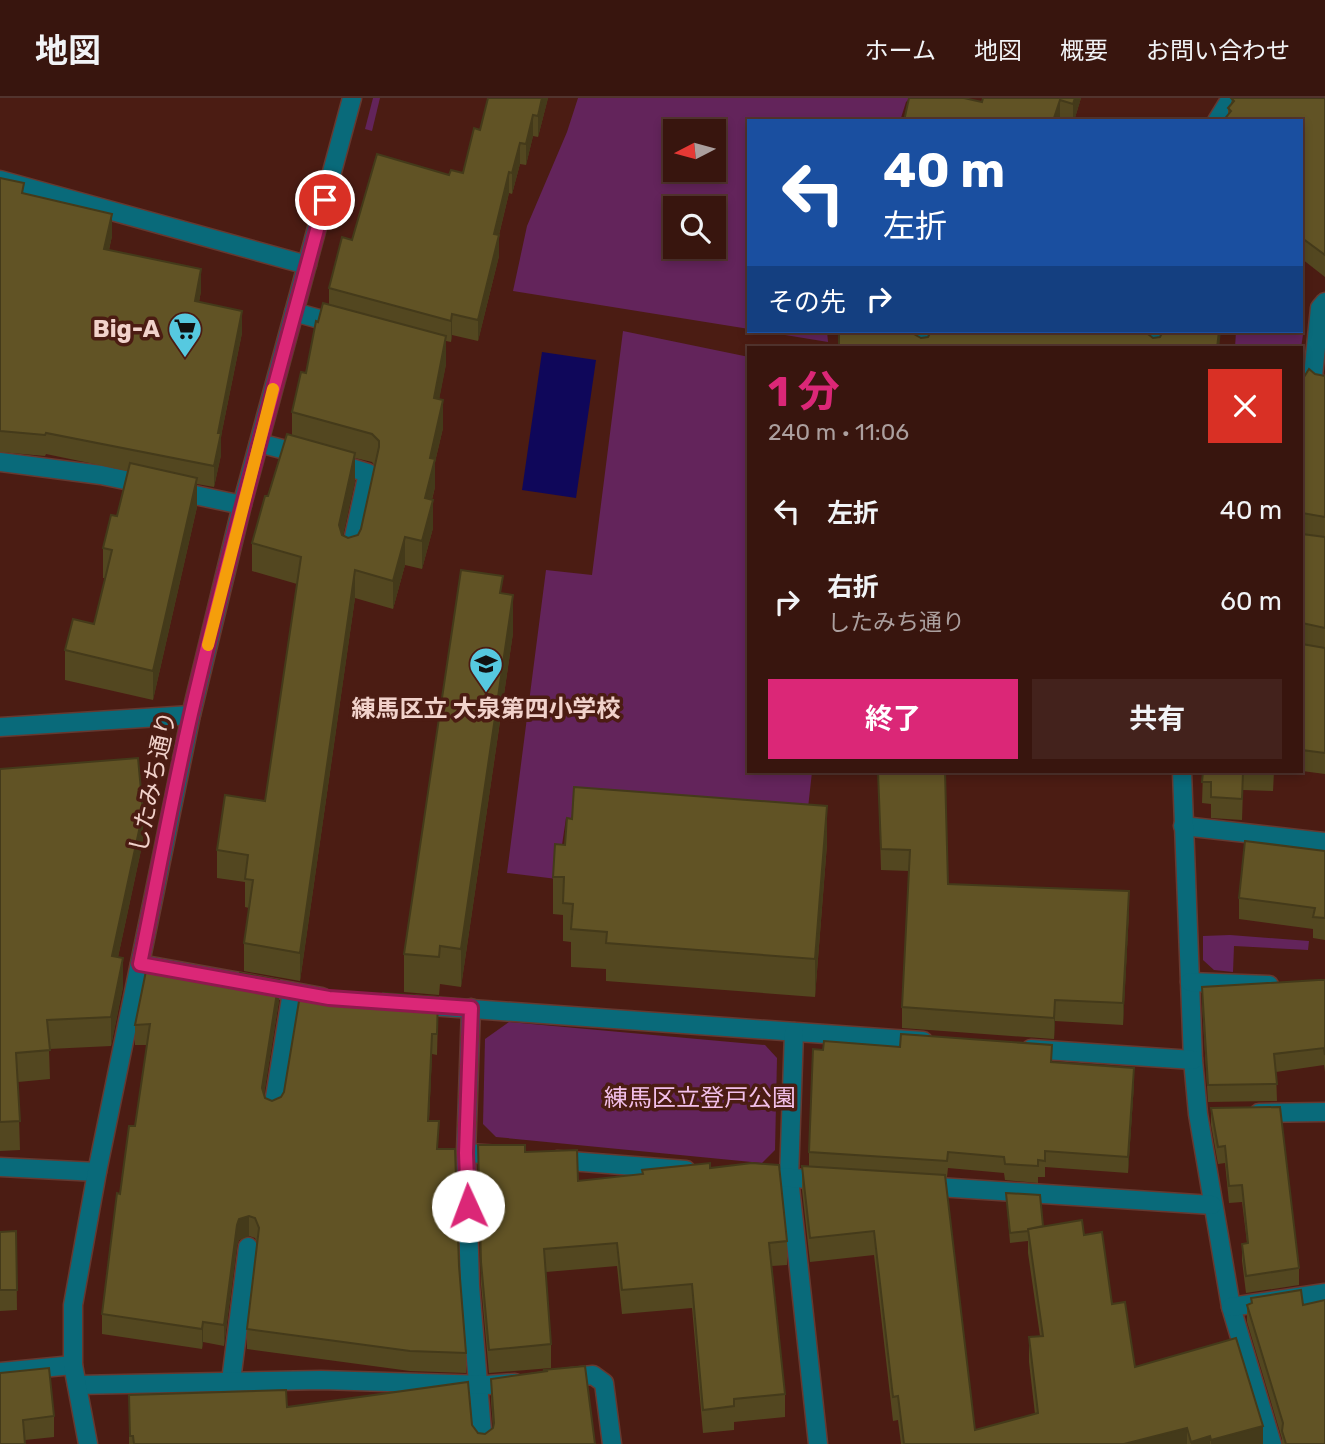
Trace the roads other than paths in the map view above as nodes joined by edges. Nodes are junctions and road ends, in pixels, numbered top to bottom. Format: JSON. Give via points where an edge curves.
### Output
{"nodes":[{"id":1,"x":352,"y":98,"type":"edge"},
{"id":2,"x":1231,"y":98,"type":"edge"},
{"id":3,"x":1218,"y":119,"type":"edge"},
{"id":4,"x":0,"y":180,"type":"edge"},
{"id":5,"x":307,"y":265,"type":"junction"},
{"id":6,"x":1325,"y":302,"type":"edge"},
{"id":7,"x":294,"y":312,"type":"junction"},
{"id":8,"x":360,"y":330,"type":"edge"},
{"id":9,"x":1325,"y":386,"type":"edge"},
{"id":10,"x":259,"y":443,"type":"junction"},
{"id":11,"x":0,"y":462,"type":"edge"},
{"id":12,"x":242,"y":505,"type":"junction"},
{"id":13,"x":350,"y":555,"type":"edge"},
{"id":14,"x":191,"y":715,"type":"junction"},
{"id":15,"x":0,"y":727,"type":"edge"},
{"id":16,"x":1182,"y":773,"type":"edge"},
{"id":17,"x":1184,"y":826,"type":"junction"},
{"id":18,"x":1325,"y":842,"type":"edge"},
{"id":19,"x":140,"y":964,"type":"junction"},
{"id":20,"x":1190,"y":982,"type":"junction"},
{"id":21,"x":1284,"y":986,"type":"edge"},
{"id":22,"x":292,"y":992,"type":"junction"},
{"id":23,"x":342,"y":999,"type":"edge"},
{"id":24,"x":394,"y":1003,"type":"edge"},
{"id":25,"x":471,"y":1008,"type":"junction"},
{"id":26,"x":794,"y":1032,"type":"junction"},
{"id":27,"x":943,"y":1043,"type":"edge"},
{"id":28,"x":1011,"y":1047,"type":"edge"},
{"id":29,"x":1193,"y":1060,"type":"junction"},
{"id":30,"x":273,"y":1110,"type":"edge"},
{"id":31,"x":1325,"y":1112,"type":"edge"},
{"id":32,"x":1236,"y":1113,"type":"edge"},
{"id":33,"x":466,"y":1153,"type":"junction"},
{"id":34,"x":0,"y":1167,"type":"edge"},
{"id":35,"x":97,"y":1171,"type":"junction"},
{"id":36,"x":708,"y":1172,"type":"edge"},
{"id":37,"x":735,"y":1174,"type":"edge"},
{"id":38,"x":789,"y":1178,"type":"junction"},
{"id":39,"x":844,"y":1181,"type":"edge"},
{"id":40,"x":899,"y":1185,"type":"edge"},
{"id":41,"x":1212,"y":1205,"type":"junction"},
{"id":42,"x":248,"y":1247,"type":"dead end"},
{"id":43,"x":1325,"y":1293,"type":"edge"},
{"id":44,"x":1231,"y":1307,"type":"junction"},
{"id":45,"x":73,"y":1365,"type":"junction"},
{"id":46,"x":0,"y":1372,"type":"edge"},
{"id":47,"x":231,"y":1381,"type":"junction"},
{"id":48,"x":77,"y":1385,"type":"junction"},
{"id":49,"x":477,"y":1385,"type":"junction"},
{"id":50,"x":88,"y":1444,"type":"edge"},
{"id":51,"x":483,"y":1444,"type":"edge"},
{"id":52,"x":612,"y":1444,"type":"edge"},
{"id":53,"x":817,"y":1444,"type":"edge"},
{"id":54,"x":1272,"y":1444,"type":"edge"}],
"edges":[{"from":1,"to":5,"type":"street","name":"したみち通り"},
{"from":2,"to":3,"type":"street"},
{"from":4,"to":5,"type":"street"},
{"from":5,"to":7,"type":"street","name":"したみち通り"},
{"from":6,"to":9,"type":"street","via":[[1320,308],[1313,376]]},
{"from":7,"to":8,"type":"street"},
{"from":7,"to":10,"type":"street","name":"したみち通り"},
{"from":10,"to":12,"type":"street","name":"したみち通り"},
{"from":10,"to":13,"type":"street","via":[[368,473]]},
{"from":11,"to":12,"type":"street","via":[[101,475]]},
{"from":12,"to":14,"type":"street","name":"したみち通り"},
{"from":14,"to":15,"type":"street"},
{"from":14,"to":19,"type":"street","name":"したみち通り"},
{"from":16,"to":17,"type":"street"},
{"from":17,"to":18,"type":"street"},
{"from":17,"to":20,"type":"street"},
{"from":19,"to":22,"type":"street"},
{"from":19,"to":35,"type":"street","name":"したみち通り"},
{"from":20,"to":21,"type":"street"},
{"from":20,"to":29,"type":"street"},
{"from":22,"to":23,"type":"street"},
{"from":22,"to":30,"type":"street"},
{"from":24,"to":25,"type":"street"},
{"from":25,"to":26,"type":"street"},
{"from":25,"to":33,"type":"street"},
{"from":26,"to":27,"type":"street"},
{"from":26,"to":38,"type":"street"},
{"from":28,"to":29,"type":"street"},
{"from":29,"to":41,"type":"street","via":[[1204,1114]]},
{"from":31,"to":32,"type":"street"},
{"from":33,"to":36,"type":"street"},
{"from":33,"to":49,"type":"street"},
{"from":34,"to":35,"type":"street"},
{"from":35,"to":45,"type":"street","name":"したみち通り","via":[[73,1305]]},
{"from":37,"to":38,"type":"street"},
{"from":38,"to":39,"type":"street"},
{"from":38,"to":53,"type":"street"},
{"from":40,"to":41,"type":"street"},
{"from":41,"to":44,"type":"street"},
{"from":42,"to":47,"type":"street"},
{"from":43,"to":44,"type":"street"},
{"from":44,"to":54,"type":"street"},
{"from":45,"to":46,"type":"street"},
{"from":45,"to":48,"type":"street","name":"したみち通り"},
{"from":47,"to":48,"type":"street"},
{"from":47,"to":49,"type":"street"},
{"from":48,"to":50,"type":"street","name":"したみち通り"},
{"from":49,"to":51,"type":"street"},
{"from":49,"to":52,"type":"street","via":[[593,1375],[604,1383]]}]}
